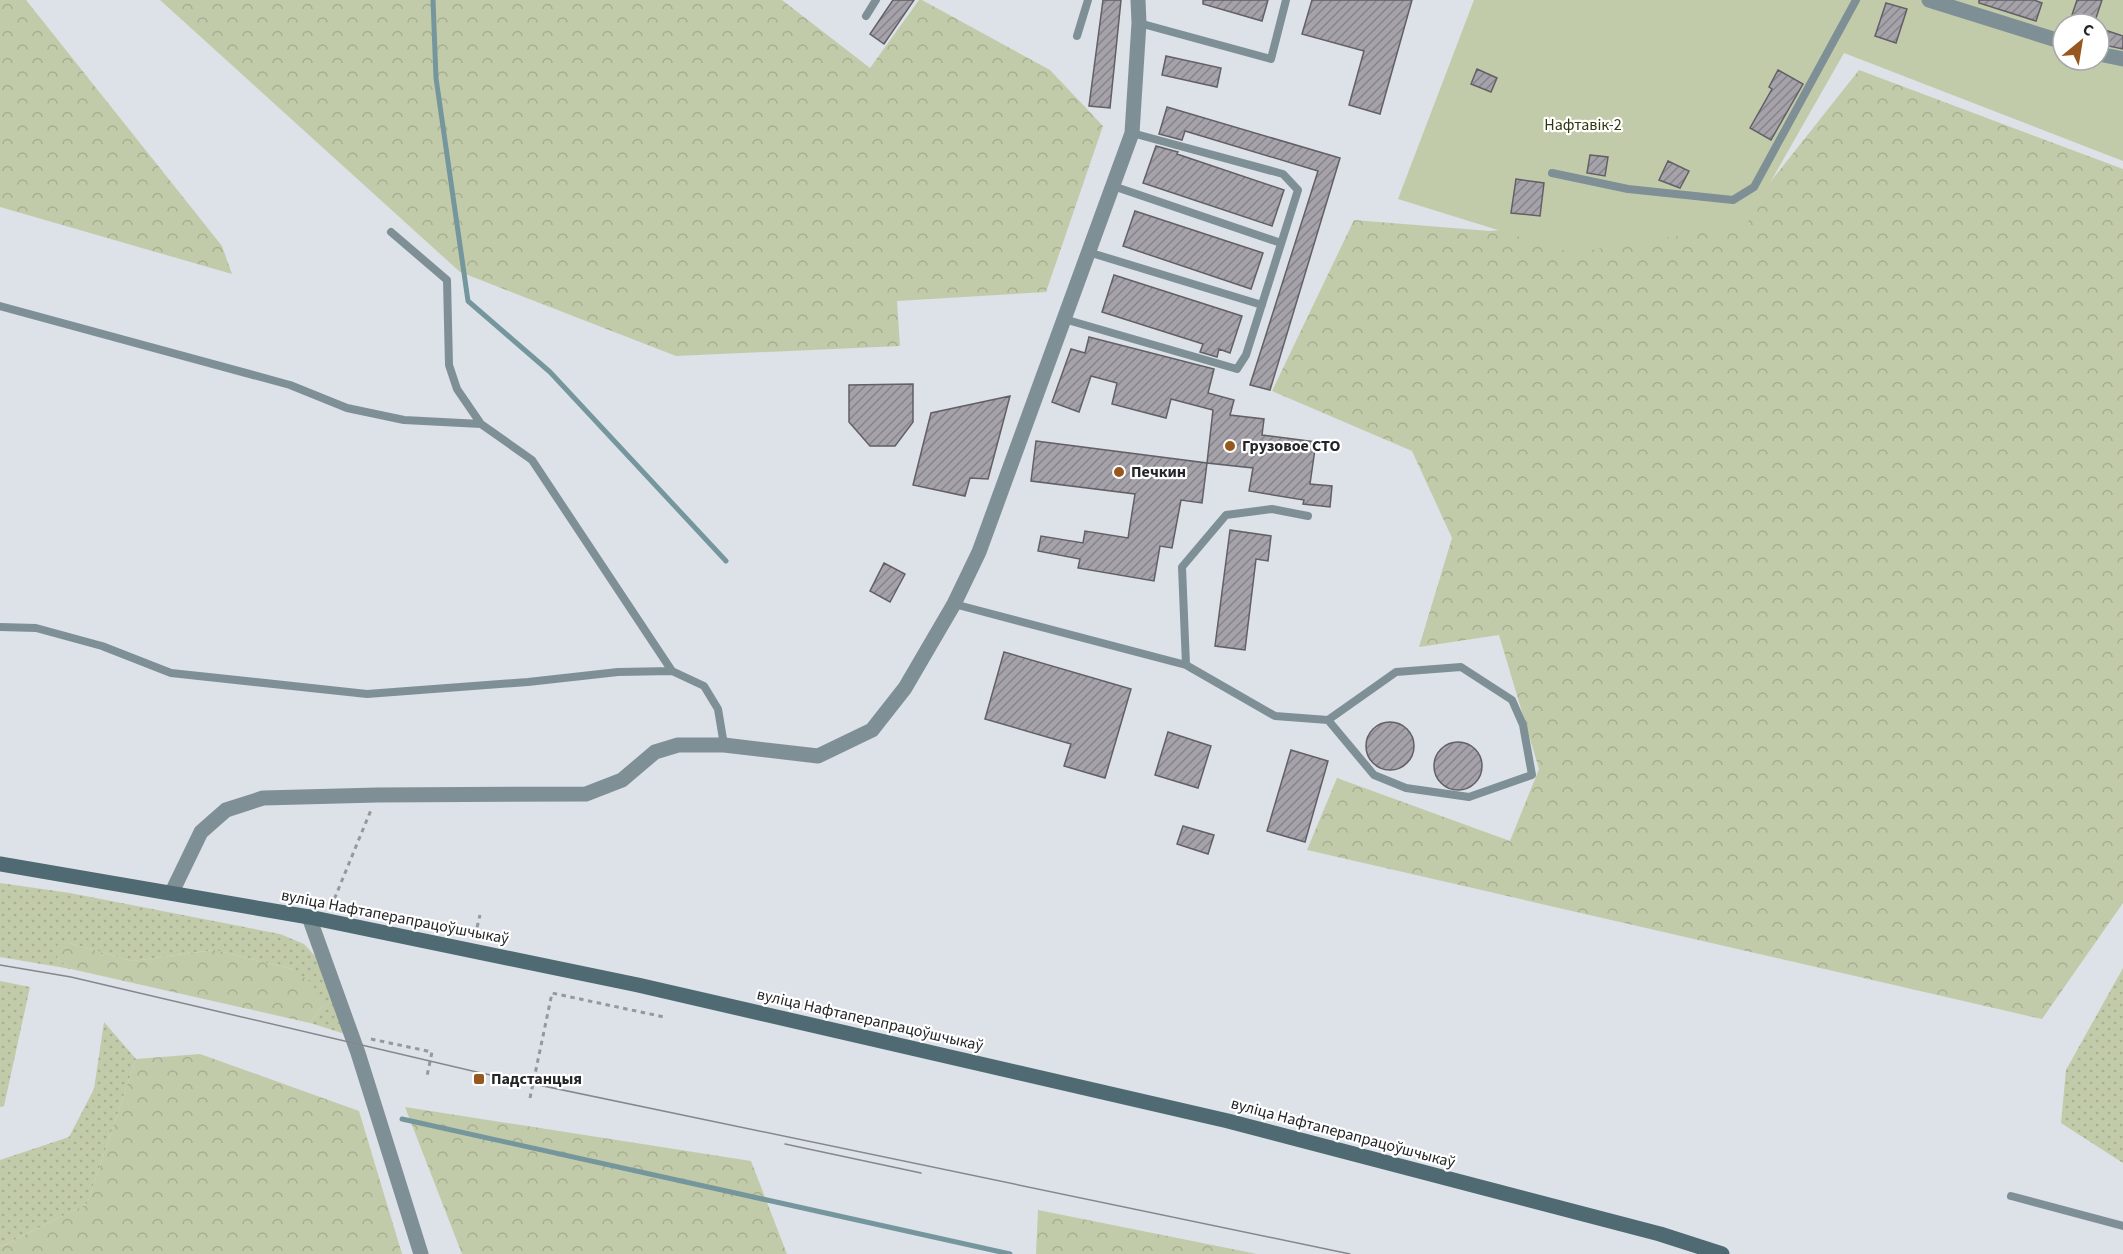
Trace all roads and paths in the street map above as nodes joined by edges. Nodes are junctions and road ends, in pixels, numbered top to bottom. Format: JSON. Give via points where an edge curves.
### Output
{"nodes":[{"id":1,"x":876,"y":0,"type":"edge"},
{"id":2,"x":1088,"y":0,"type":"edge"},
{"id":3,"x":1138,"y":0,"type":"edge"},
{"id":4,"x":1286,"y":0,"type":"edge"},
{"id":5,"x":1856,"y":0,"type":"edge"},
{"id":6,"x":1929,"y":0,"type":"edge"},
{"id":7,"x":866,"y":16,"type":"dead end"},
{"id":8,"x":1140,"y":23,"type":"junction"},
{"id":9,"x":1077,"y":36,"type":"dead end"},
{"id":10,"x":2051,"y":38,"type":"edge"},
{"id":11,"x":1132,"y":134,"type":"junction"},
{"id":12,"x":1552,"y":173,"type":"dead end"},
{"id":13,"x":1113,"y":186,"type":"junction"},
{"id":14,"x":391,"y":232,"type":"dead end"},
{"id":15,"x":1281,"y":243,"type":"junction"},
{"id":16,"x":1088,"y":252,"type":"junction"},
{"id":17,"x":1262,"y":305,"type":"junction"},
{"id":18,"x":0,"y":306,"type":"edge"},
{"id":19,"x":1064,"y":318,"type":"junction"},
{"id":20,"x":482,"y":424,"type":"junction"},
{"id":21,"x":1308,"y":516,"type":"dead end"},
{"id":22,"x":954,"y":604,"type":"junction"},
{"id":23,"x":0,"y":627,"type":"edge"},
{"id":24,"x":1186,"y":665,"type":"junction"},
{"id":25,"x":672,"y":671,"type":"junction"},
{"id":26,"x":1328,"y":720,"type":"junction"},
{"id":27,"x":724,"y":745,"type":"junction"},
{"id":28,"x":377,"y":795,"type":"junction"},
{"id":29,"x":0,"y":864,"type":"edge"},
{"id":30,"x":172,"y":892,"type":"junction"},
{"id":31,"x":480,"y":915,"type":"dead end"},
{"id":32,"x":309,"y":917,"type":"junction"},
{"id":33,"x":325,"y":921,"type":"junction"},
{"id":34,"x":472,"y":950,"type":"junction"},
{"id":35,"x":664,"y":1017,"type":"dead end"},
{"id":36,"x":352,"y":1035,"type":"junction"},
{"id":37,"x":427,"y":1076,"type":"dead end"},
{"id":38,"x":530,"y":1098,"type":"dead end"},
{"id":39,"x":2011,"y":1196,"type":"dead end"},
{"id":40,"x":2123,"y":1226,"type":"edge"},
{"id":41,"x":421,"y":1254,"type":"edge"},
{"id":42,"x":1722,"y":1254,"type":"edge"}],
"edges":[{"from":1,"to":7,"type":"lane"},
{"from":2,"to":9,"type":"lane"},
{"from":3,"to":8,"type":"street"},
{"from":4,"to":8,"type":"lane","via":[[1271,58]]},
{"from":5,"to":12,"type":"lane","via":[[1754,187],[1733,200],[1628,189]]},
{"from":6,"to":10,"type":"street"},
{"from":8,"to":11,"type":"street"},
{"from":11,"to":13,"type":"street"},
{"from":11,"to":15,"type":"lane","via":[[1283,174],[1298,190]]},
{"from":13,"to":15,"type":"lane"},
{"from":13,"to":16,"type":"street"},
{"from":14,"to":20,"type":"lane","via":[[447,280],[449,365],[457,389]]},
{"from":15,"to":17,"type":"lane"},
{"from":16,"to":17,"type":"lane"},
{"from":16,"to":19,"type":"street"},
{"from":17,"to":19,"type":"lane","via":[[1246,355],[1237,369]]},
{"from":18,"to":20,"type":"lane","via":[[290,385],[347,408],[404,420]]},
{"from":19,"to":22,"type":"street","via":[[979,552]]},
{"from":20,"to":25,"type":"lane","via":[[532,460]]},
{"from":21,"to":24,"type":"lane","via":[[1272,509],[1226,516],[1182,567]]},
{"from":22,"to":24,"type":"lane"},
{"from":22,"to":27,"type":"street","via":[[905,688],[872,729],[819,756]]},
{"from":23,"to":25,"type":"lane","via":[[36,628],[102,646],[171,673],[367,694],[618,672]]},
{"from":24,"to":26,"type":"lane","via":[[1275,716]]},
{"from":25,"to":27,"type":"lane","via":[[704,686],[718,709]]},
{"from":26,"to":26,"type":"lane","via":[[1396,672],[1461,667],[1512,700],[1523,725],[1532,775],[1469,797],[1406,788],[1374,775]]},
{"from":27,"to":28,"type":"street","via":[[678,745],[655,752],[622,780],[586,794]]},
{"from":28,"to":30,"type":"street","via":[[263,798],[226,810],[201,832]]},
{"from":28,"to":33,"type":"path"},
{"from":29,"to":30,"type":"main road","name":"вуліца Нафтаперапрацоўшчыкаў"},
{"from":30,"to":32,"type":"main road","name":"вуліца Нафтаперапрацоўшчыкаў"},
{"from":31,"to":34,"type":"path"},
{"from":32,"to":33,"type":"main road","name":"вуліца Нафтаперапрацоўшчыкаў"},
{"from":32,"to":36,"type":"street"},
{"from":33,"to":34,"type":"main road","name":"вуліца Нафтаперапрацоўшчыкаў"},
{"from":34,"to":42,"type":"main road","name":"вуліца Нафтаперапрацоўшчыкаў","via":[[1228,1121],[1660,1234]]},
{"from":35,"to":38,"type":"path","via":[[552,993]]},
{"from":36,"to":37,"type":"path","via":[[432,1052]]},
{"from":36,"to":41,"type":"street"},
{"from":39,"to":40,"type":"lane"}]}
